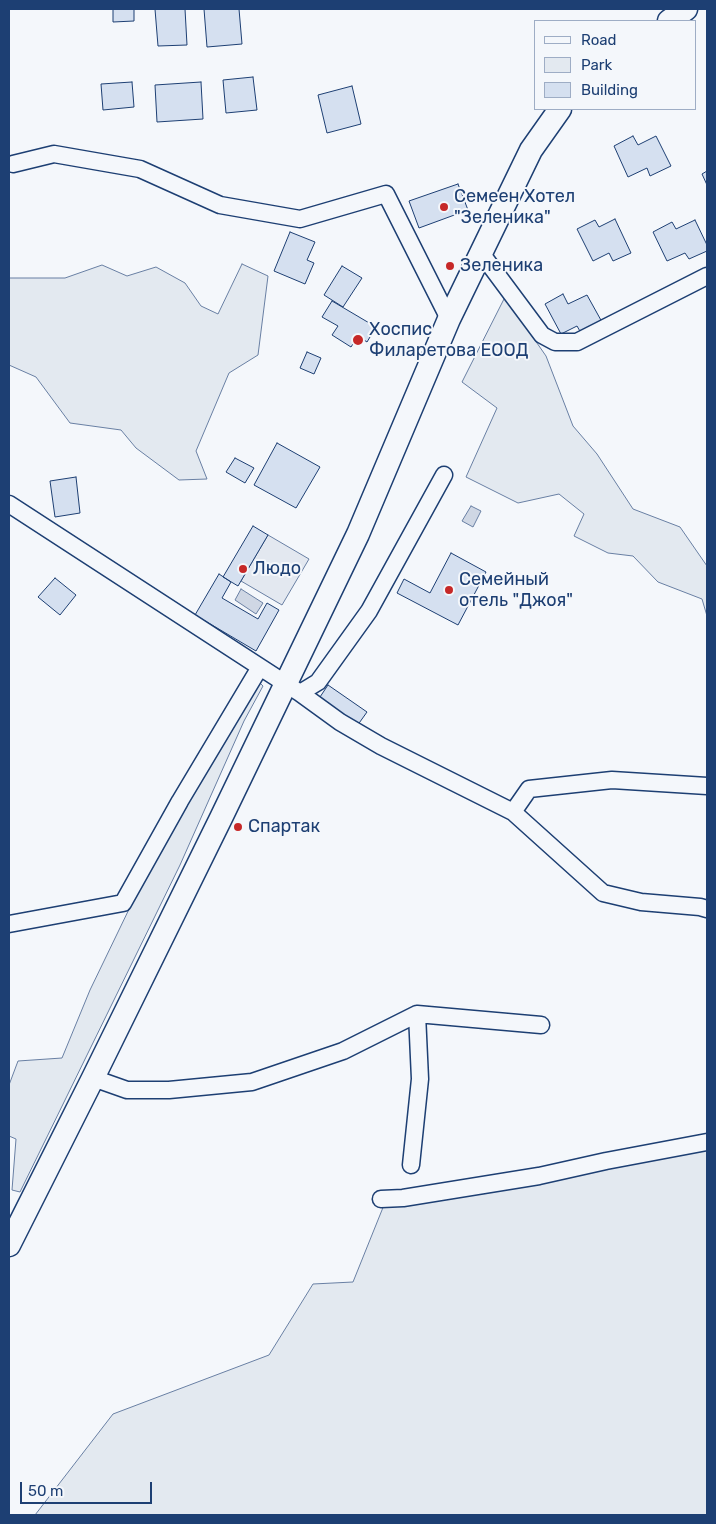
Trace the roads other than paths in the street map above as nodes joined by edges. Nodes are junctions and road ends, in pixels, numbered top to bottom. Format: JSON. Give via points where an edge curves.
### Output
{"nodes":[{"id":1,"x":686,"y":9,"type":"edge"},
{"id":2,"x":670,"y":20,"type":"edge"},
{"id":3,"x":559,"y":110,"type":"edge"},
{"id":4,"x":13,"y":164,"type":"dead end"},
{"id":5,"x":481,"y":253,"type":"junction"},
{"id":6,"x":707,"y":276,"type":"edge"},
{"id":7,"x":449,"y":319,"type":"junction"},
{"id":8,"x":444,"y":475,"type":"dead end"},
{"id":9,"x":9,"y":504,"type":"edge"},
{"id":10,"x":260,"y":667,"type":"junction"},
{"id":11,"x":293,"y":688,"type":"junction"},
{"id":12,"x":707,"y":786,"type":"edge"},
{"id":13,"x":512,"y":812,"type":"junction"},
{"id":14,"x":707,"y":909,"type":"edge"},
{"id":15,"x":9,"y":924,"type":"edge"},
{"id":16,"x":417,"y":1014,"type":"junction"},
{"id":17,"x":542,"y":1025,"type":"dead end"},
{"id":18,"x":94,"y":1078,"type":"junction"},
{"id":19,"x":707,"y":1142,"type":"edge"},
{"id":20,"x":410,"y":1165,"type":"dead end"},
{"id":21,"x":381,"y":1199,"type":"dead end"},
{"id":22,"x":9,"y":1245,"type":"edge"}],
"edges":[{"from":1,"to":2,"type":"main road"},
{"from":3,"to":5,"type":"main road","via":[[531,150]]},
{"from":4,"to":7,"type":"street","via":[[54,154],[140,169],[220,205],[300,219],[386,194]]},
{"from":5,"to":6,"type":"street","via":[[542,335],[555,342],[577,342]]},
{"from":5,"to":7,"type":"main road"},
{"from":7,"to":11,"type":"main road"},
{"from":8,"to":11,"type":"street","via":[[369,611],[318,682]]},
{"from":9,"to":10,"type":"street"},
{"from":10,"to":11,"type":"street"},
{"from":10,"to":15,"type":"street","via":[[123,902]]},
{"from":11,"to":13,"type":"street","via":[[340,722],[381,746]]},
{"from":11,"to":18,"type":"main road"},
{"from":12,"to":13,"type":"street","via":[[612,780],[529,789]]},
{"from":13,"to":14,"type":"street","via":[[603,893],[641,902]]},
{"from":16,"to":17,"type":"street"},
{"from":16,"to":18,"type":"street","via":[[343,1051],[252,1082],[169,1090],[127,1090]]},
{"from":16,"to":20,"type":"street","via":[[420,1080]]},
{"from":18,"to":22,"type":"main road"},
{"from":19,"to":21,"type":"street","via":[[539,1176]]}]}
